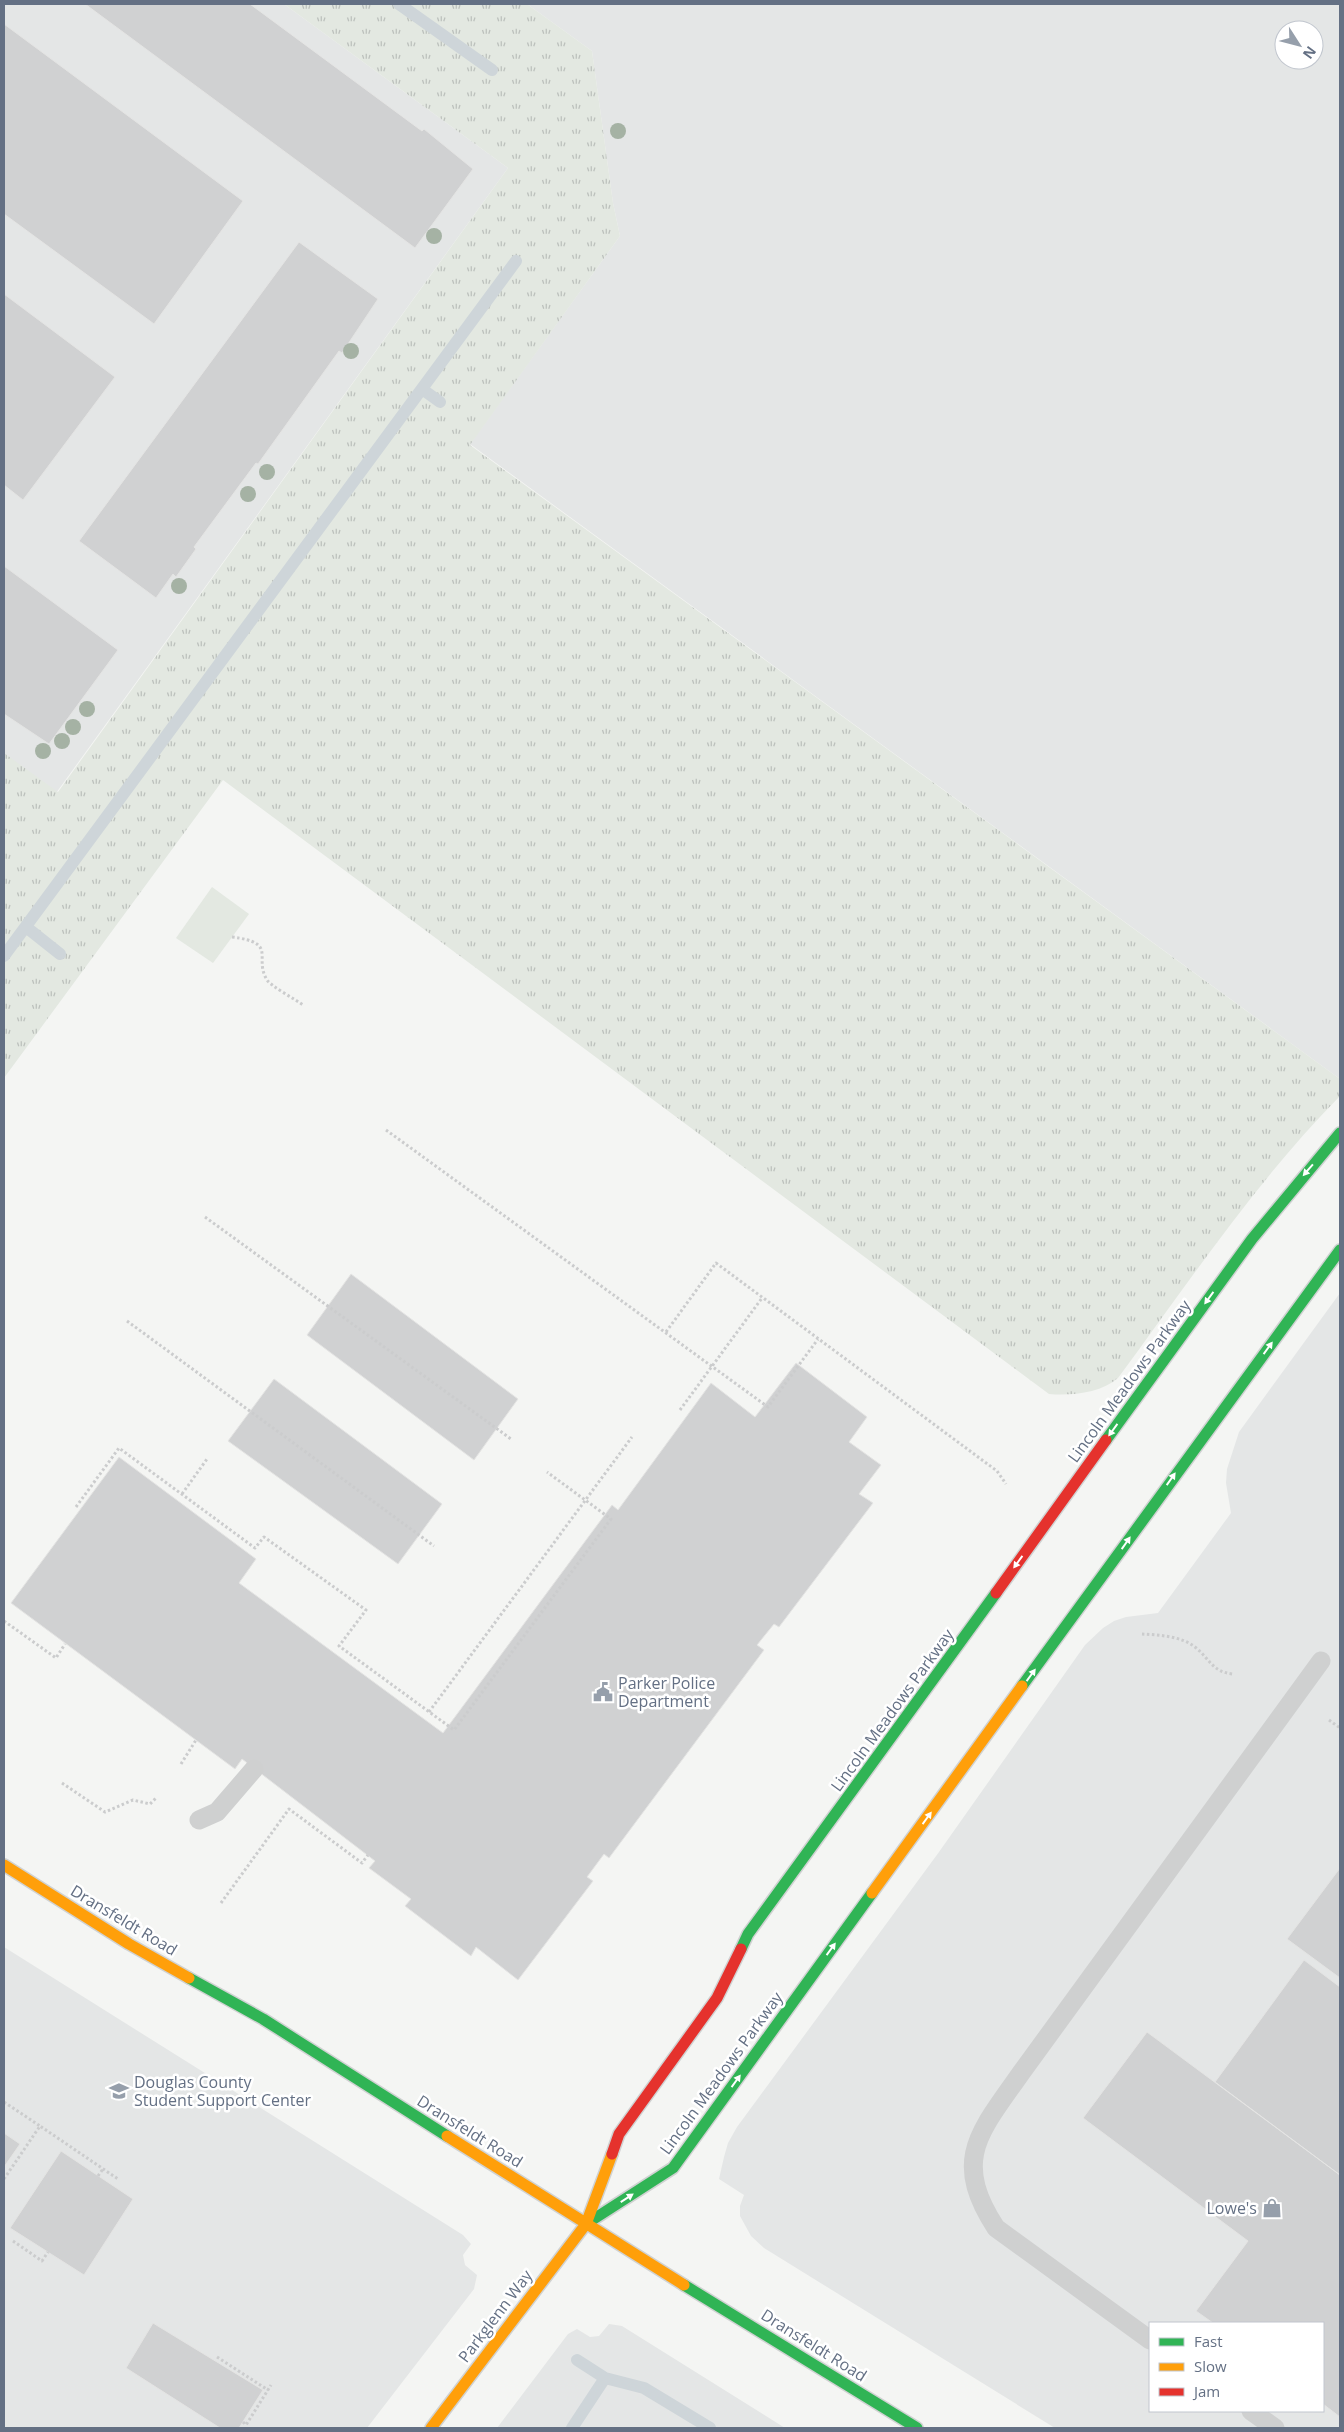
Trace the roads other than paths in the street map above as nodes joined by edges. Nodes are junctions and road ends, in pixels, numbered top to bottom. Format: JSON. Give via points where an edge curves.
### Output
{"nodes":[{"id":1,"x":1340,"y":1133,"type":"edge"},
{"id":2,"x":1340,"y":1250,"type":"edge"},
{"id":3,"x":1321,"y":1661,"type":"dead end"},
{"id":4,"x":254,"y":1769,"type":"dead end"},
{"id":5,"x":199,"y":1820,"type":"dead end"},
{"id":6,"x":4,"y":1865,"type":"edge"},
{"id":7,"x":586,"y":2224,"type":"junction"},
{"id":8,"x":1149,"y":2339,"type":"edge"},
{"id":9,"x":1252,"y":2412,"type":"edge"},
{"id":10,"x":431,"y":2428,"type":"edge"},
{"id":11,"x":917,"y":2428,"type":"edge"},
{"id":12,"x":1275,"y":2428,"type":"edge"}],
"edges":[{"from":1,"to":7,"type":"street","name":"Lincoln Meadows Parkway","one_way":true,"via":[[1252,1239],[748,1934],[716,1998],[619,2134]]},
{"from":7,"to":2,"type":"street","name":"Lincoln Meadows Parkway","one_way":true,"via":[[673,2168]]},
{"from":3,"to":8,"type":"lane","via":[[1021,2074],[985,2127],[974,2153],[975,2186],[985,2212],[996,2228]]},
{"from":4,"to":5,"type":"lane","via":[[217,1812]]},
{"from":6,"to":7,"type":"street","name":"Dransfeldt Road","via":[[129,1944],[263,2019]]},
{"from":7,"to":10,"type":"street","name":"Parkglenn Way"},
{"from":7,"to":11,"type":"street","name":"Dransfeldt Road"},
{"from":9,"to":12,"type":"lane"}]}
